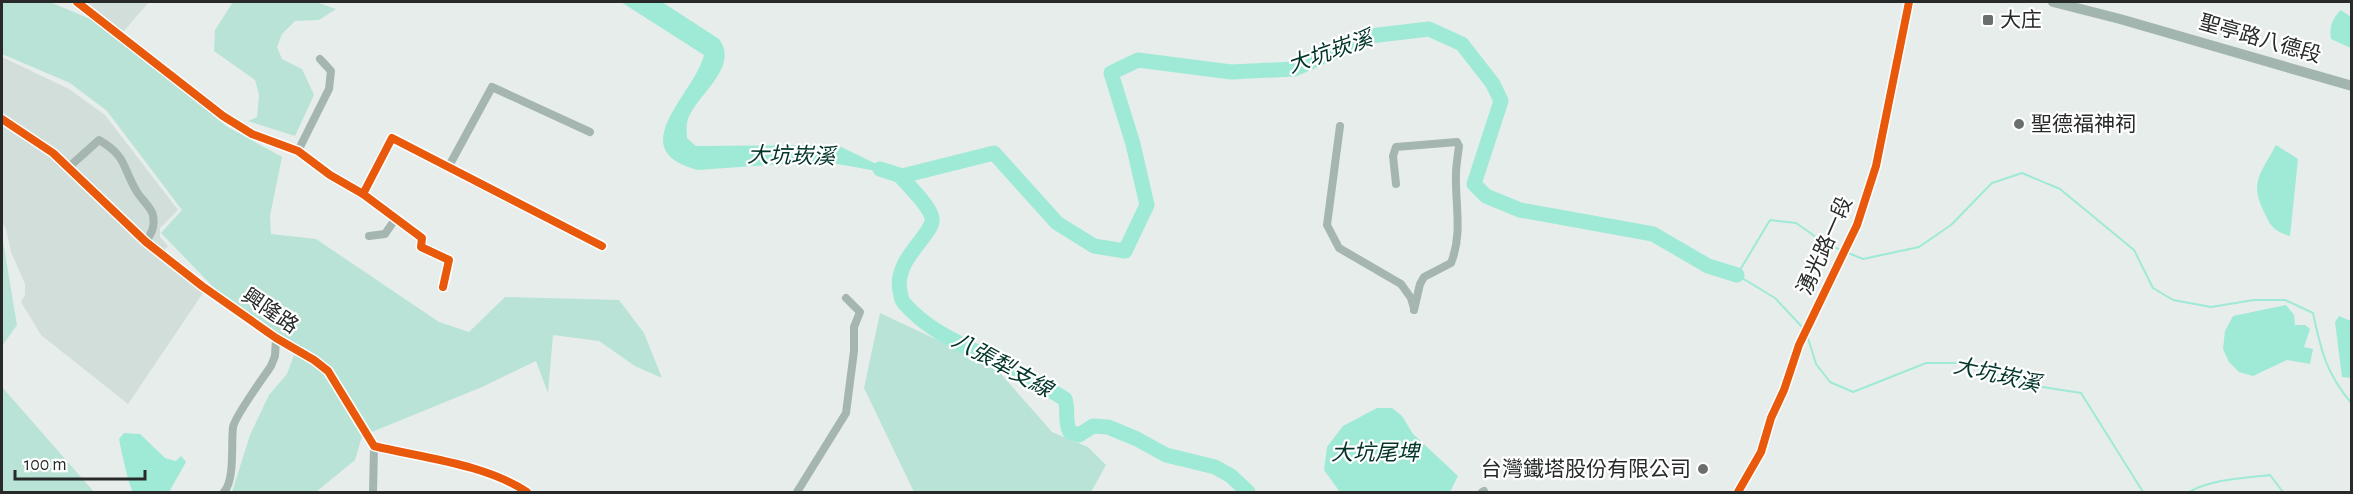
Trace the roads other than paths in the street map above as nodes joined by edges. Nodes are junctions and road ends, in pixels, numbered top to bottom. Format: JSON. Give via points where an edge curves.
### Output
{"nodes":[{"id":1,"x":77,"y":2,"type":"edge"},
{"id":2,"x":1909,"y":2,"type":"edge"},
{"id":3,"x":2053,"y":2,"type":"edge"},
{"id":4,"x":320,"y":59,"type":"dead end"},
{"id":5,"x":2352,"y":86,"type":"edge"},
{"id":6,"x":2,"y":119,"type":"edge"},
{"id":7,"x":1340,"y":126,"type":"dead end"},
{"id":8,"x":590,"y":132,"type":"dead end"},
{"id":9,"x":298,"y":151,"type":"junction"},
{"id":10,"x":449,"y":166,"type":"junction"},
{"id":11,"x":69,"y":167,"type":"junction"},
{"id":12,"x":1396,"y":184,"type":"dead end"},
{"id":13,"x":363,"y":194,"type":"junction"},
{"id":14,"x":396,"y":218,"type":"junction"},
{"id":15,"x":369,"y":236,"type":"dead end"},
{"id":16,"x":146,"y":242,"type":"junction"},
{"id":17,"x":602,"y":246,"type":"dead end"},
{"id":18,"x":443,"y":287,"type":"dead end"},
{"id":19,"x":846,"y":298,"type":"dead end"},
{"id":20,"x":276,"y":338,"type":"junction"},
{"id":21,"x":374,"y":446,"type":"junction"},
{"id":22,"x":224,"y":492,"type":"edge"},
{"id":23,"x":373,"y":492,"type":"edge"},
{"id":24,"x":527,"y":492,"type":"edge"},
{"id":25,"x":796,"y":492,"type":"edge"},
{"id":26,"x":1738,"y":492,"type":"edge"}],
"edges":[{"from":1,"to":9,"type":"street","via":[[223,116],[252,134]]},
{"from":2,"to":26,"type":"street","name":"湧光路一段","via":[[1876,166],[1857,225],[1799,345],[1761,452]]},
{"from":3,"to":5,"type":"street","name":"聖亭路八德段"},
{"from":4,"to":9,"type":"street","via":[[331,71],[329,89]]},
{"from":6,"to":11,"type":"street","name":"興隆路"},
{"from":7,"to":12,"type":"street","via":[[1327,225],[1339,248],[1401,284],[1414,310],[1424,277],[1451,263],[1456,250],[1459,146],[1456,142],[1396,147],[1392,156]]},
{"from":8,"to":10,"type":"street","via":[[492,87]]},
{"from":9,"to":13,"type":"street","via":[[330,176]]},
{"from":10,"to":13,"type":"street","via":[[392,138]]},
{"from":10,"to":17,"type":"street"},
{"from":11,"to":16,"type":"street","name":"興隆路"},
{"from":11,"to":16,"type":"street","via":[[99,140],[114,149],[136,191],[153,213],[154,230]]},
{"from":13,"to":14,"type":"street"},
{"from":14,"to":15,"type":"street","via":[[385,234]]},
{"from":14,"to":18,"type":"street","via":[[422,238],[421,247],[448,260]]},
{"from":16,"to":20,"type":"street","name":"興隆路"},
{"from":19,"to":25,"type":"street","via":[[860,312],[854,327],[846,413]]},
{"from":20,"to":21,"type":"street","name":"興隆路","via":[[328,371]]},
{"from":20,"to":22,"type":"street","via":[[271,366],[233,424],[232,462],[228,489]]},
{"from":21,"to":23,"type":"street"},
{"from":21,"to":24,"type":"street","via":[[483,471]]}]}
